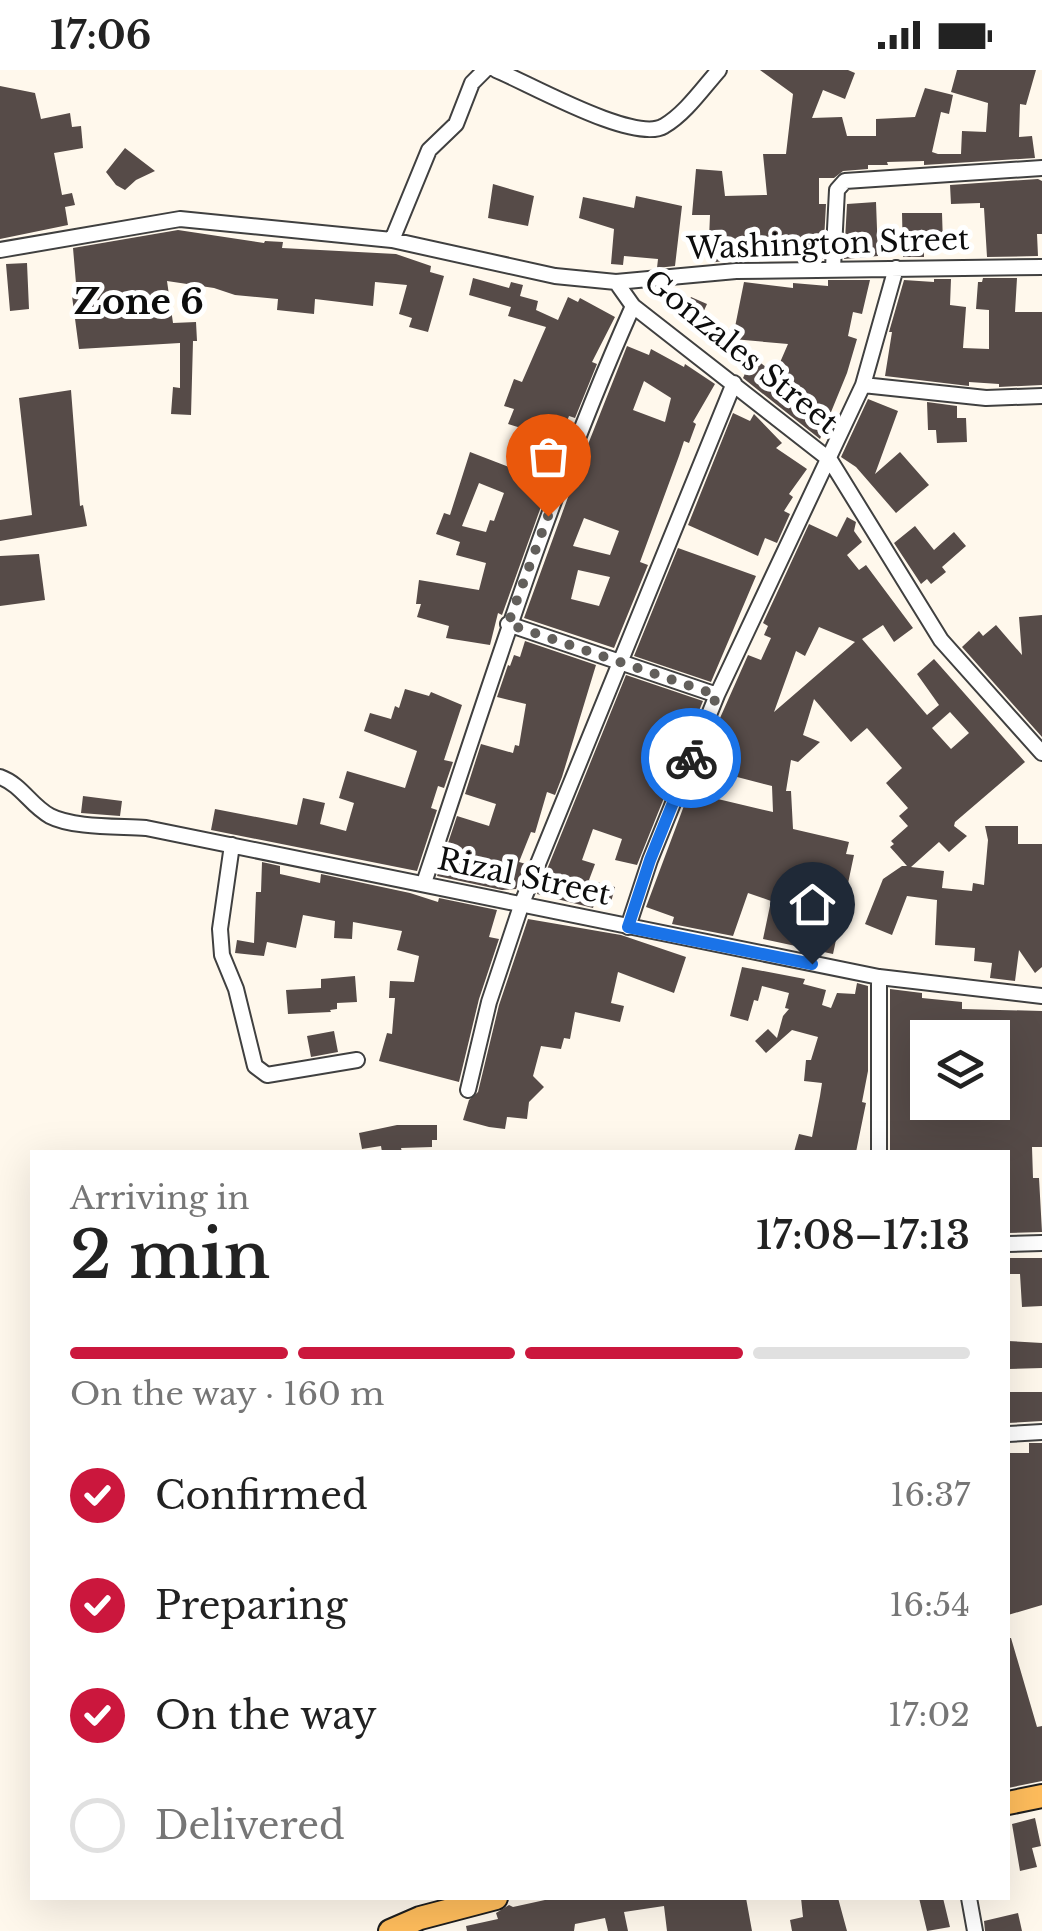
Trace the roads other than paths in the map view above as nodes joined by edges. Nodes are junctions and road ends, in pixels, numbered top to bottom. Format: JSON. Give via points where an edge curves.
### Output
{"nodes":[{"id":1,"x":485,"y":70,"type":"edge"},
{"id":2,"x":496,"y":70,"type":"edge"},
{"id":3,"x":720,"y":70,"type":"edge"},
{"id":4,"x":1042,"y":168,"type":"edge"},
{"id":5,"x":392,"y":240,"type":"junction"},
{"id":6,"x":0,"y":250,"type":"edge"},
{"id":7,"x":1042,"y":267,"type":"edge"},
{"id":8,"x":833,"y":268,"type":"junction"},
{"id":9,"x":896,"y":268,"type":"junction"},
{"id":10,"x":616,"y":282,"type":"junction"},
{"id":11,"x":633,"y":306,"type":"junction"},
{"id":12,"x":734,"y":383,"type":"junction"},
{"id":13,"x":863,"y":385,"type":"junction"},
{"id":14,"x":1042,"y":396,"type":"edge"},
{"id":15,"x":830,"y":460,"type":"junction"},
{"id":16,"x":508,"y":624,"type":"junction"},
{"id":17,"x":621,"y":662,"type":"junction"},
{"id":18,"x":717,"y":695,"type":"junction"},
{"id":19,"x":1042,"y":754,"type":"edge"},
{"id":20,"x":0,"y":777,"type":"edge"},
{"id":21,"x":232,"y":845,"type":"junction"},
{"id":22,"x":424,"y":884,"type":"junction"},
{"id":23,"x":522,"y":904,"type":"junction"},
{"id":24,"x":628,"y":927,"type":"junction"},
{"id":25,"x":880,"y":977,"type":"junction"},
{"id":26,"x":1042,"y":996,"type":"edge"},
{"id":27,"x":357,"y":1060,"type":"dead end"},
{"id":28,"x":468,"y":1090,"type":"dead end"},
{"id":29,"x":879,"y":1150,"type":"edge"},
{"id":30,"x":1042,"y":1243,"type":"edge"},
{"id":31,"x":1010,"y":1244,"type":"edge"},
{"id":32,"x":1042,"y":1432,"type":"edge"},
{"id":33,"x":1010,"y":1434,"type":"edge"},
{"id":34,"x":1042,"y":1796,"type":"edge"},
{"id":35,"x":1010,"y":1803,"type":"edge"},
{"id":36,"x":488,"y":1900,"type":"edge"},
{"id":37,"x":969,"y":1900,"type":"edge"},
{"id":38,"x":390,"y":1931,"type":"edge"},
{"id":39,"x":975,"y":1931,"type":"edge"}],
"edges":[{"from":1,"to":5,"type":"street","via":[[472,83],[456,124],[430,150]]},
{"from":2,"to":3,"type":"street","via":[[642,131],[666,125]]},
{"from":4,"to":8,"type":"street","via":[[845,182],[837,190]]},
{"from":5,"to":6,"type":"street","name":"Washington Street","via":[[180,219]]},
{"from":5,"to":10,"type":"street","name":"Washington Street","via":[[556,276]]},
{"from":7,"to":9,"type":"street","name":"Washington Street"},
{"from":8,"to":9,"type":"street","name":"Washington Street"},
{"from":8,"to":10,"type":"street","name":"Washington Street"},
{"from":9,"to":13,"type":"street"},
{"from":10,"to":11,"type":"street","name":"Gonzales Street"},
{"from":11,"to":12,"type":"street","name":"Gonzales Street"},
{"from":11,"to":16,"type":"street"},
{"from":12,"to":15,"type":"street","name":"Gonzales Street"},
{"from":12,"to":17,"type":"street"},
{"from":13,"to":14,"type":"street","via":[[986,398]]},
{"from":13,"to":15,"type":"street"},
{"from":15,"to":18,"type":"street"},
{"from":15,"to":19,"type":"street","name":"Gonzales Street","via":[[941,640]]},
{"from":16,"to":17,"type":"street"},
{"from":16,"to":22,"type":"street"},
{"from":17,"to":18,"type":"street"},
{"from":17,"to":23,"type":"street"},
{"from":18,"to":24,"type":"street"},
{"from":20,"to":21,"type":"street","name":"Rizal Street","via":[[54,818]]},
{"from":21,"to":22,"type":"street","name":"Rizal Street"},
{"from":21,"to":27,"type":"street","via":[[220,943],[255,1066],[267,1076]]},
{"from":22,"to":23,"type":"street","name":"Rizal Street"},
{"from":23,"to":24,"type":"street","name":"Rizal Street"},
{"from":23,"to":28,"type":"street"},
{"from":24,"to":25,"type":"street","name":"Rizal Street"},
{"from":25,"to":26,"type":"street","name":"Rizal Street"},
{"from":25,"to":29,"type":"street"},
{"from":30,"to":31,"type":"street"},
{"from":32,"to":33,"type":"street"},
{"from":34,"to":35,"type":"main road"},
{"from":36,"to":38,"type":"main road"},
{"from":37,"to":39,"type":"street"}]}
